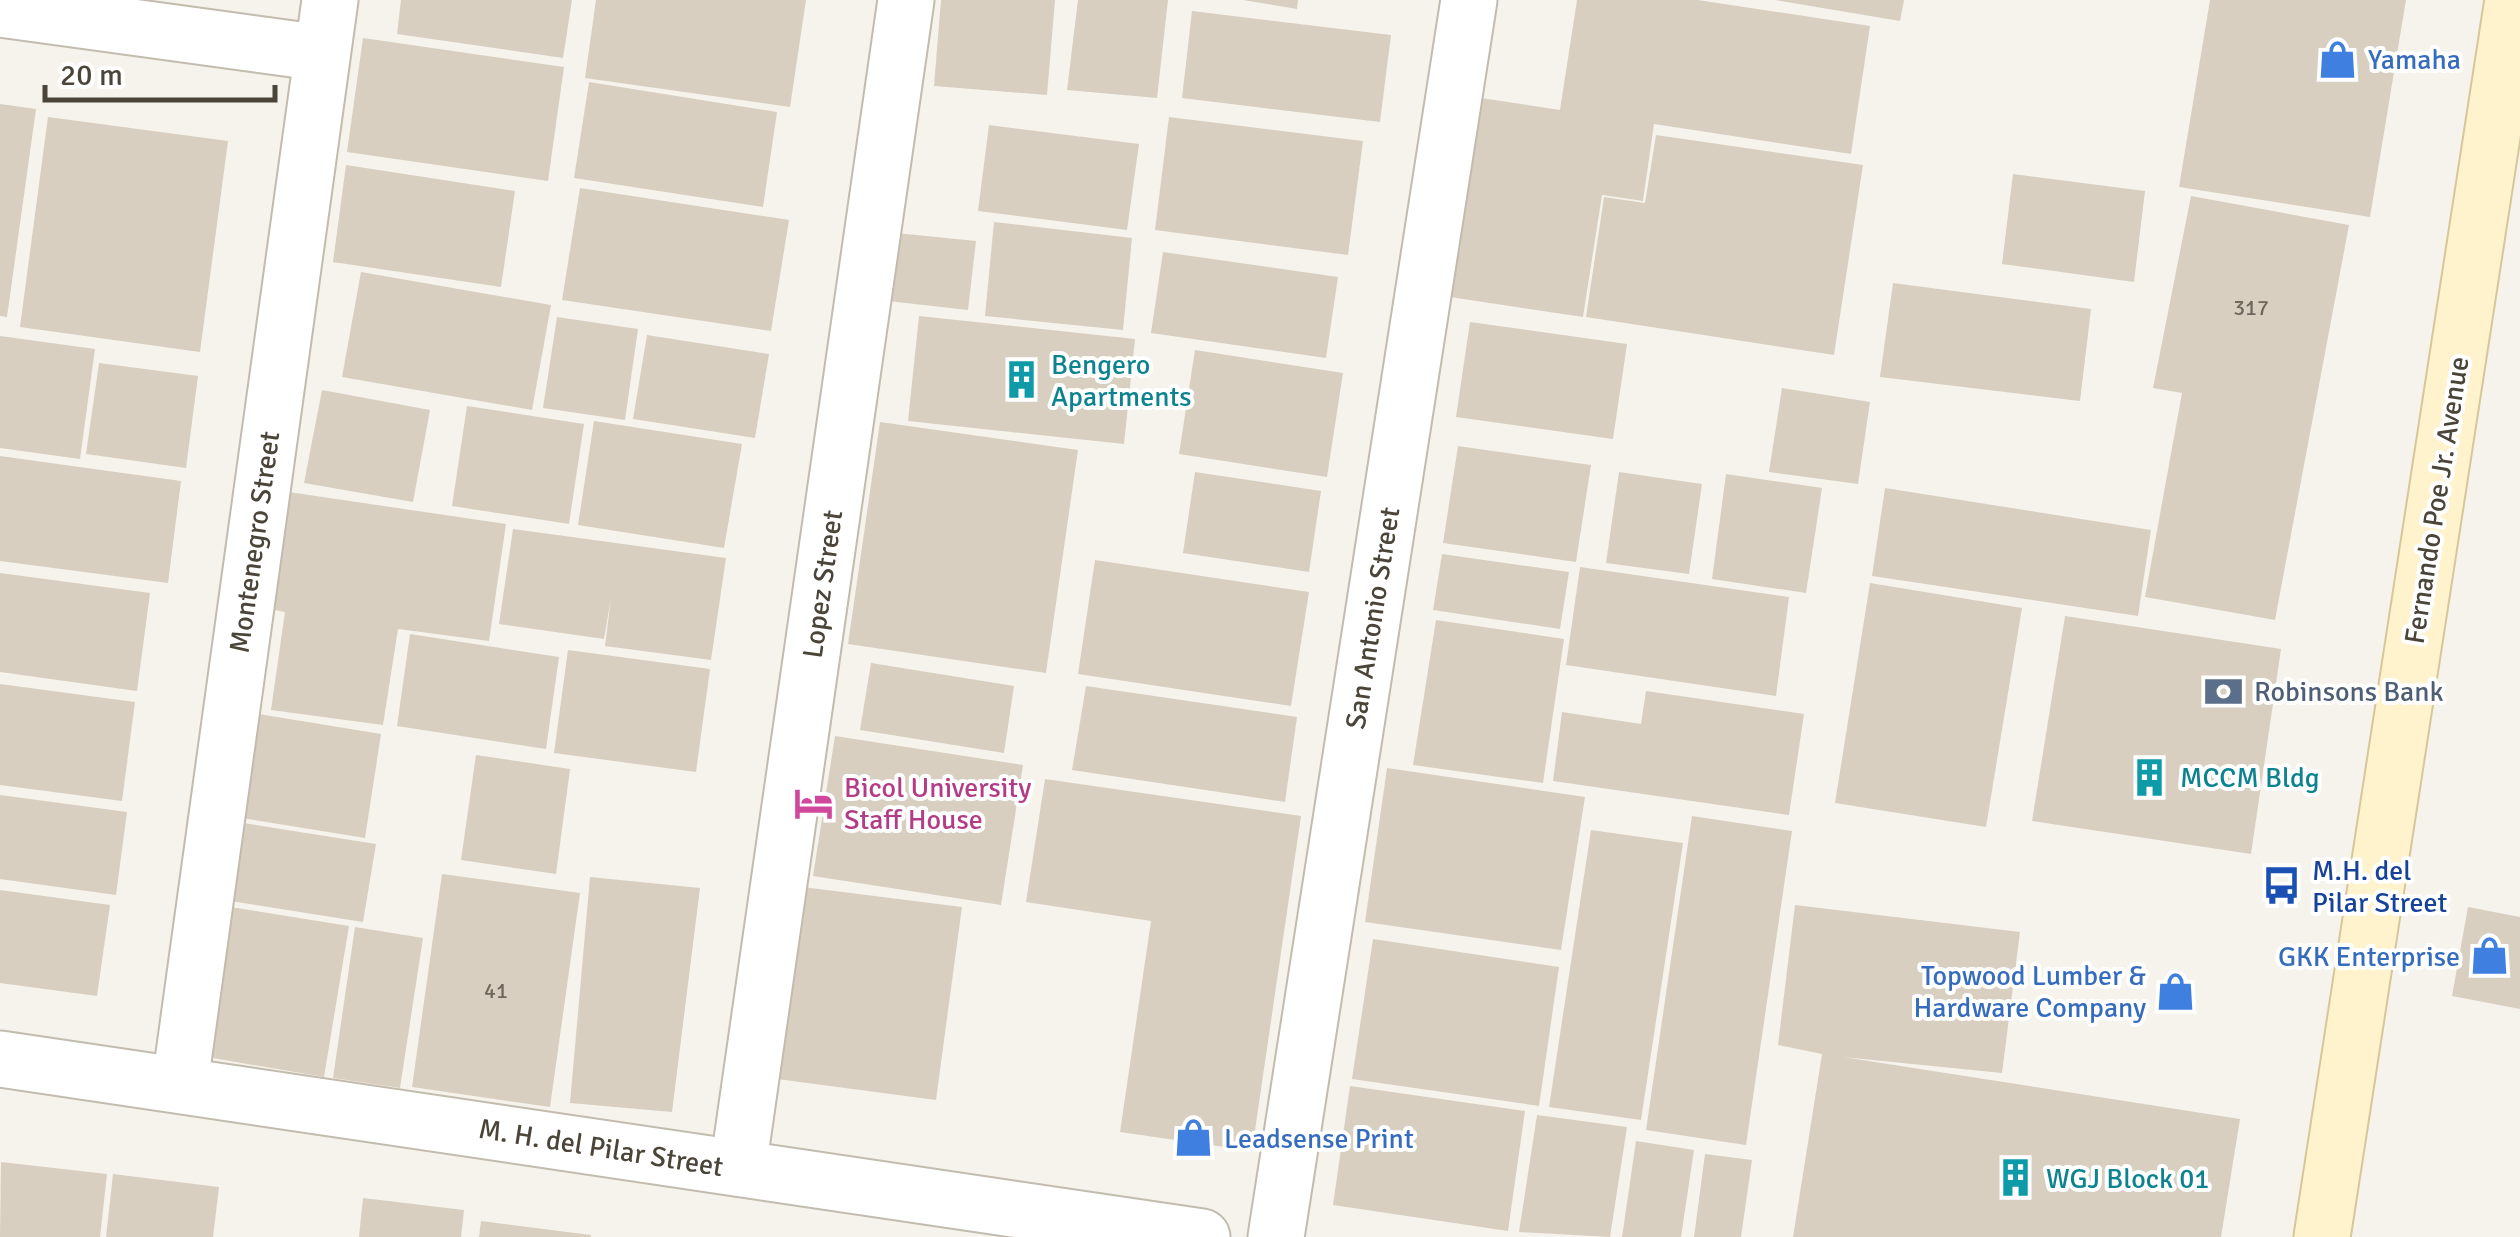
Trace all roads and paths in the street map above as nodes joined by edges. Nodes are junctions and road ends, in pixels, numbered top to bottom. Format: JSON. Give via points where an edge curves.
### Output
{"nodes":[{"id":1,"x":330,"y":0,"type":"edge"},
{"id":2,"x":906,"y":0,"type":"edge"},
{"id":3,"x":1468,"y":0,"type":"edge"},
{"id":4,"x":2513,"y":0,"type":"edge"},
{"id":5,"x":0,"y":9,"type":"edge"},
{"id":6,"x":322,"y":53,"type":"junction"},
{"id":7,"x":0,"y":1059,"type":"edge"},
{"id":8,"x":180,"y":1083,"type":"junction"},
{"id":9,"x":738,"y":1168,"type":"junction"},
{"id":10,"x":1202,"y":1237,"type":"edge"},
{"id":11,"x":1276,"y":1237,"type":"edge"},
{"id":12,"x":2322,"y":1237,"type":"edge"}],
"edges":[{"from":1,"to":6,"type":"street","name":"Montenegro Street"},
{"from":2,"to":9,"type":"street","name":"Lopez Street"},
{"from":3,"to":11,"type":"street","name":"San Antonio Street"},
{"from":4,"to":12,"type":"main road","name":"Fernando Poe Jr. Avenue"},
{"from":5,"to":6,"type":"street"},
{"from":6,"to":8,"type":"street","name":"Montenegro Street"},
{"from":7,"to":8,"type":"street","name":"M. H. del Pilar Street"},
{"from":8,"to":9,"type":"street","name":"M. H. del Pilar Street"},
{"from":9,"to":10,"type":"street","name":"M. H. del Pilar Street"}]}
